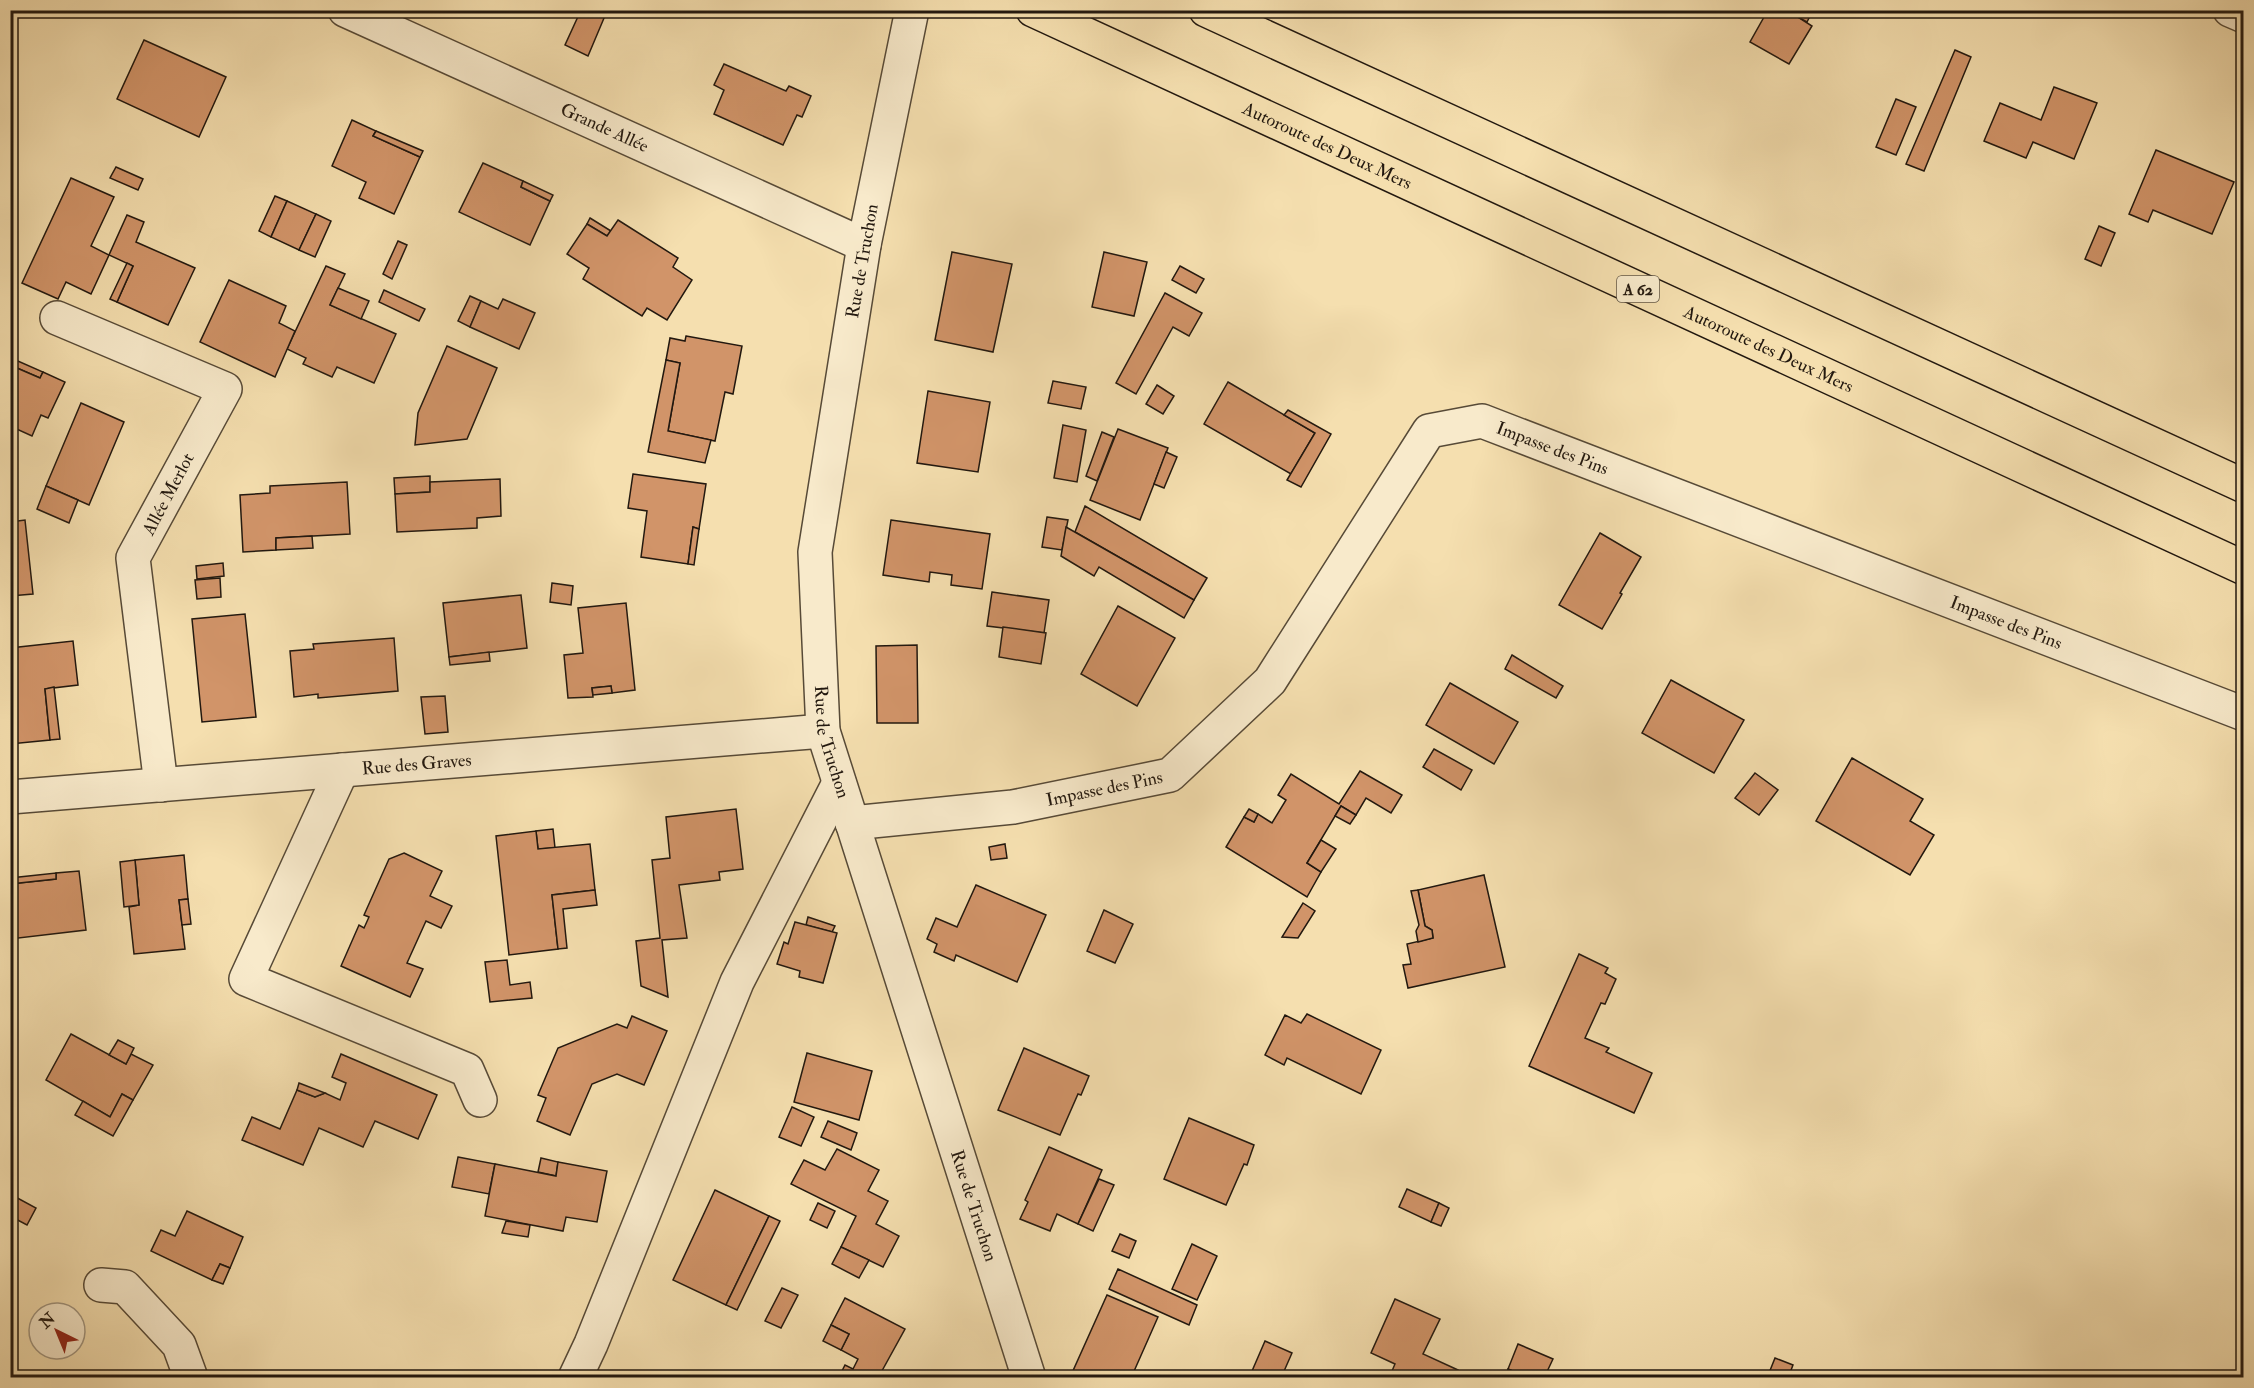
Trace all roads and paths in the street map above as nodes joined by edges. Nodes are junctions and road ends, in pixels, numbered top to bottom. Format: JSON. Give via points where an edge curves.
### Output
{"nodes":[{"id":1,"x":345,"y":10,"type":"edge"},
{"id":2,"x":912,"y":10,"type":"edge"},
{"id":3,"x":1033,"y":10,"type":"edge"},
{"id":4,"x":1206,"y":10,"type":"edge"},
{"id":5,"x":2230,"y":10,"type":"edge"},
{"id":6,"x":2244,"y":16,"type":"edge"},
{"id":7,"x":864,"y":245,"type":"junction"},
{"id":8,"x":57,"y":318,"type":"dead end"},
{"id":9,"x":2244,"y":486,"type":"edge"},
{"id":10,"x":2244,"y":568,"type":"edge"},
{"id":11,"x":2244,"y":714,"type":"edge"},
{"id":12,"x":822,"y":731,"type":"junction"},
{"id":13,"x":342,"y":770,"type":"junction"},
{"id":14,"x":839,"y":783,"type":"junction"},
{"id":15,"x":161,"y":785,"type":"junction"},
{"id":16,"x":10,"y":797,"type":"edge"},
{"id":17,"x":852,"y":823,"type":"junction"},
{"id":18,"x":480,"y":1100,"type":"dead end"},
{"id":19,"x":101,"y":1285,"type":"dead end"},
{"id":20,"x":1032,"y":1375,"type":"edge"},
{"id":21,"x":191,"y":1377,"type":"edge"},
{"id":22,"x":575,"y":1377,"type":"edge"}],
"edges":[{"from":1,"to":7,"type":"street","name":"Grande Allée"},
{"from":2,"to":7,"type":"street","name":"Rue de Truchon"},
{"from":3,"to":10,"type":"highway","name":"Autoroute des Deux Mers","number":"A 62"},
{"from":4,"to":9,"type":"highway"},
{"from":5,"to":6,"type":"street"},
{"from":7,"to":12,"type":"street","name":"Rue de Truchon","via":[[815,552]]},
{"from":8,"to":15,"type":"street","name":"Allée Merlot","via":[[225,388],[134,558]]},
{"from":11,"to":17,"type":"street","name":"Impasse des Pins","via":[[1482,421],[1429,431],[1270,681],[1170,775],[1013,807]]},
{"from":12,"to":13,"type":"street","name":"Rue des Graves"},
{"from":12,"to":14,"type":"street","name":"Rue de Truchon"},
{"from":13,"to":15,"type":"street","name":"Rue des Graves"},
{"from":13,"to":18,"type":"street","via":[[246,980],[467,1070]]},
{"from":14,"to":17,"type":"street","name":"Rue de Truchon"},
{"from":14,"to":22,"type":"street","via":[[737,982]]},
{"from":15,"to":16,"type":"street","name":"Rue des Graves"},
{"from":17,"to":20,"type":"street","name":"Rue de Truchon"},
{"from":19,"to":21,"type":"street","via":[[125,1287],[178,1345]]}]}
